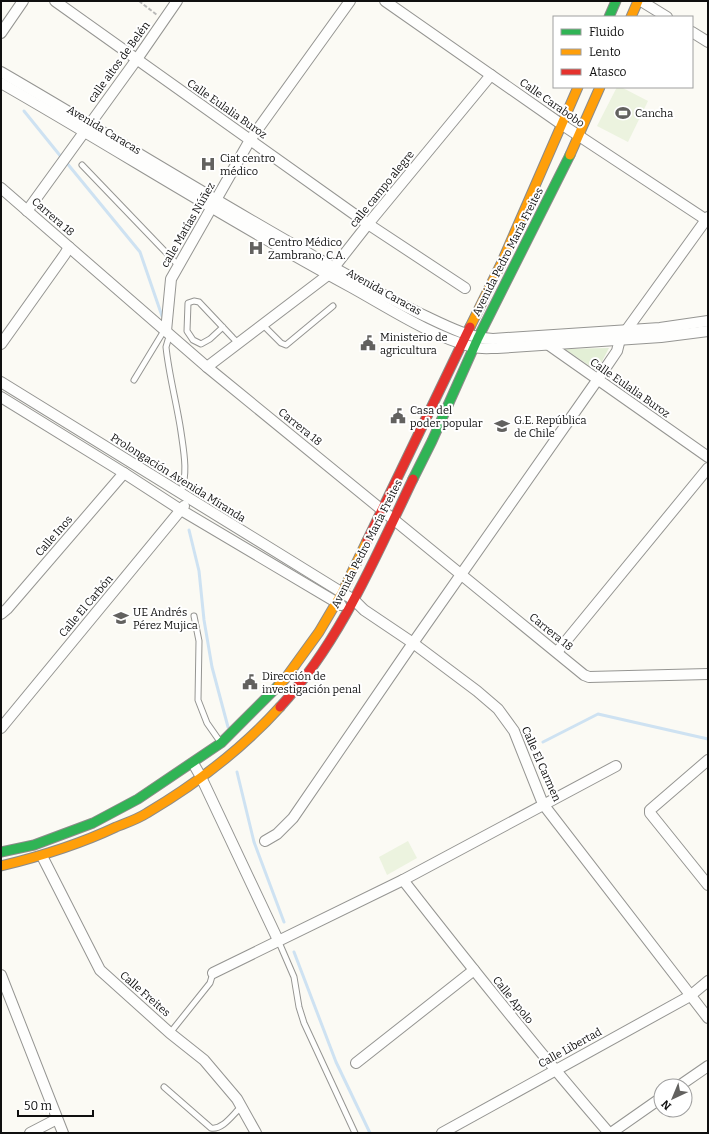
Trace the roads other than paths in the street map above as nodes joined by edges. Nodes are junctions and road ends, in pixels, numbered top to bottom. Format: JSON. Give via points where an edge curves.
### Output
{"nodes":[{"id":1,"x":23,"y":1,"type":"edge"},
{"id":2,"x":55,"y":1,"type":"edge"},
{"id":3,"x":177,"y":1,"type":"edge"},
{"id":4,"x":350,"y":1,"type":"edge"},
{"id":5,"x":385,"y":1,"type":"edge"},
{"id":6,"x":616,"y":1,"type":"edge"},
{"id":7,"x":640,"y":1,"type":"edge"},
{"id":8,"x":609,"y":16,"type":"edge"},
{"id":9,"x":632,"y":16,"type":"edge"},
{"id":10,"x":665,"y":16,"type":"edge"},
{"id":11,"x":1,"y":33,"type":"edge"},
{"id":12,"x":693,"y":33,"type":"edge"},
{"id":13,"x":708,"y":42,"type":"edge"},
{"id":14,"x":137,"y":60,"type":"junction"},
{"id":15,"x":1,"y":72,"type":"edge"},
{"id":16,"x":491,"y":75,"type":"junction"},
{"id":17,"x":1,"y":82,"type":"edge"},
{"id":18,"x":578,"y":88,"type":"edge"},
{"id":19,"x":600,"y":88,"type":"edge"},
{"id":20,"x":561,"y":124,"type":"junction"},
{"id":21,"x":87,"y":128,"type":"junction"},
{"id":22,"x":579,"y":136,"type":"junction"},
{"id":23,"x":250,"y":140,"type":"junction"},
{"id":24,"x":82,"y":165,"type":"dead end"},
{"id":25,"x":1,"y":188,"type":"edge"},
{"id":26,"x":214,"y":204,"type":"junction"},
{"id":27,"x":27,"y":211,"type":"junction"},
{"id":28,"x":707,"y":219,"type":"edge"},
{"id":29,"x":368,"y":224,"type":"junction"},
{"id":30,"x":68,"y":247,"type":"junction"},
{"id":31,"x":178,"y":265,"type":"junction"},
{"id":32,"x":331,"y":271,"type":"junction"},
{"id":33,"x":465,"y":288,"type":"dead end"},
{"id":34,"x":333,"y":306,"type":"dead end"},
{"id":35,"x":708,"y":321,"type":"edge"},
{"id":36,"x":263,"y":325,"type":"junction"},
{"id":37,"x":222,"y":327,"type":"junction"},
{"id":38,"x":628,"y":329,"type":"junction"},
{"id":39,"x":708,"y":330,"type":"edge"},
{"id":40,"x":167,"y":332,"type":"junction"},
{"id":41,"x":540,"y":335,"type":"junction"},
{"id":42,"x":464,"y":338,"type":"junction"},
{"id":43,"x":478,"y":338,"type":"junction"},
{"id":44,"x":620,"y":339,"type":"junction"},
{"id":45,"x":238,"y":343,"type":"junction"},
{"id":46,"x":1,"y":344,"type":"edge"},
{"id":47,"x":547,"y":344,"type":"junction"},
{"id":48,"x":474,"y":347,"type":"junction"},
{"id":49,"x":207,"y":366,"type":"junction"},
{"id":50,"x":598,"y":379,"type":"junction"},
{"id":51,"x":134,"y":380,"type":"dead end"},
{"id":52,"x":1,"y":382,"type":"edge"},
{"id":53,"x":1,"y":397,"type":"edge"},
{"id":54,"x":708,"y":457,"type":"edge"},
{"id":55,"x":708,"y":468,"type":"edge"},
{"id":56,"x":124,"y":473,"type":"junction"},
{"id":57,"x":185,"y":497,"type":"junction"},
{"id":58,"x":182,"y":510,"type":"junction"},
{"id":59,"x":382,"y":510,"type":"junction"},
{"id":60,"x":393,"y":519,"type":"junction"},
{"id":61,"x":461,"y":574,"type":"junction"},
{"id":62,"x":342,"y":593,"type":"junction"},
{"id":63,"x":354,"y":600,"type":"junction"},
{"id":64,"x":337,"y":603,"type":"junction"},
{"id":65,"x":3,"y":608,"type":"edge"},
{"id":66,"x":349,"y":609,"type":"junction"},
{"id":67,"x":364,"y":610,"type":"junction"},
{"id":68,"x":194,"y":616,"type":"dead end"},
{"id":69,"x":412,"y":643,"type":"junction"},
{"id":70,"x":557,"y":652,"type":"junction"},
{"id":71,"x":708,"y":674,"type":"edge"},
{"id":72,"x":1,"y":728,"type":"edge"},
{"id":73,"x":221,"y":743,"type":"junction"},
{"id":74,"x":708,"y":760,"type":"edge"},
{"id":75,"x":193,"y":763,"type":"junction"},
{"id":76,"x":616,"y":766,"type":"dead end"},
{"id":77,"x":201,"y":777,"type":"junction"},
{"id":78,"x":543,"y":804,"type":"junction"},
{"id":79,"x":265,"y":841,"type":"dead end"},
{"id":80,"x":1,"y":852,"type":"edge"},
{"id":81,"x":42,"y":856,"type":"junction"},
{"id":82,"x":1,"y":866,"type":"edge"},
{"id":83,"x":706,"y":878,"type":"edge"},
{"id":84,"x":402,"y":880,"type":"junction"},
{"id":85,"x":278,"y":940,"type":"junction"},
{"id":86,"x":474,"y":970,"type":"junction"},
{"id":87,"x":213,"y":973,"type":"joint"},
{"id":88,"x":1,"y":975,"type":"edge"},
{"id":89,"x":708,"y":981,"type":"edge"},
{"id":90,"x":690,"y":996,"type":"junction"},
{"id":91,"x":708,"y":1018,"type":"edge"},
{"id":92,"x":170,"y":1032,"type":"junction"},
{"id":93,"x":356,"y":1063,"type":"dead end"},
{"id":94,"x":708,"y":1066,"type":"edge"},
{"id":95,"x":555,"y":1070,"type":"junction"},
{"id":96,"x":691,"y":1078,"type":"edge"},
{"id":97,"x":164,"y":1087,"type":"dead end"},
{"id":98,"x":653,"y":1103,"type":"edge"},
{"id":99,"x":241,"y":1107,"type":"junction"},
{"id":100,"x":57,"y":1119,"type":"junction"},
{"id":101,"x":30,"y":1133,"type":"edge"},
{"id":102,"x":63,"y":1133,"type":"edge"},
{"id":103,"x":256,"y":1133,"type":"edge"},
{"id":104,"x":355,"y":1133,"type":"edge"},
{"id":105,"x":442,"y":1133,"type":"edge"},
{"id":106,"x":610,"y":1133,"type":"edge"}],
"edges":[{"from":1,"to":11,"type":"street"},
{"from":2,"to":14,"type":"street","name":"Calle Eulalia Buroz"},
{"from":3,"to":14,"type":"street","name":"calle altos de Belén"},
{"from":4,"to":23,"type":"street","name":"calle Matías Núñez"},
{"from":5,"to":16,"type":"street","name":"Calle Carabobo"},
{"from":6,"to":8,"type":"street"},
{"from":7,"to":9,"type":"street"},
{"from":7,"to":10,"type":"street"},
{"from":12,"to":13,"type":"street"},
{"from":14,"to":21,"type":"street","name":"calle altos de Belén"},
{"from":14,"to":23,"type":"street","name":"Calle Eulalia Buroz"},
{"from":15,"to":21,"type":"street","name":"Avenida Caracas"},
{"from":16,"to":20,"type":"street","name":"Calle Carabobo"},
{"from":16,"to":29,"type":"street","name":"calle campo alegre"},
{"from":17,"to":21,"type":"street","name":"Avenida Caracas"},
{"from":18,"to":20,"type":"street","name":"Avenida Pedro María Freites"},
{"from":19,"to":22,"type":"street","name":"Avenida Pedro María Freites"},
{"from":20,"to":22,"type":"street","name":"Calle Carabobo"},
{"from":20,"to":42,"type":"street","name":"Avenida Pedro María Freites","via":[[501,264]]},
{"from":21,"to":26,"type":"street","name":"Avenida Caracas"},
{"from":21,"to":27,"type":"street","name":"calle altos de Belén"},
{"from":22,"to":28,"type":"street","name":"Calle Carabobo"},
{"from":22,"to":43,"type":"street","name":"Avenida Pedro María Freites"},
{"from":23,"to":26,"type":"street","name":"calle Matías Núñez"},
{"from":23,"to":29,"type":"street","name":"Calle Eulalia Buroz"},
{"from":24,"to":31,"type":"lane"},
{"from":25,"to":27,"type":"street","name":"Carrera 18"},
{"from":26,"to":31,"type":"street","name":"calle Matías Núñez"},
{"from":26,"to":32,"type":"street","name":"Avenida Caracas","via":[[292,256]]},
{"from":27,"to":30,"type":"street","name":"Carrera 18"},
{"from":28,"to":38,"type":"street"},
{"from":29,"to":32,"type":"street","name":"calle campo alegre"},
{"from":29,"to":33,"type":"street","name":"Calle Eulalia Buroz"},
{"from":30,"to":40,"type":"street","name":"Carrera 18"},
{"from":30,"to":46,"type":"street","via":[[66,254]]},
{"from":31,"to":40,"type":"street","name":"calle Matías Núñez","via":[[171,279]]},
{"from":32,"to":36,"type":"street","name":"calle campo alegre"},
{"from":32,"to":42,"type":"street","name":"Avenida Caracas","via":[[397,302]]},
{"from":34,"to":36,"type":"lane","via":[[286,345]]},
{"from":35,"to":38,"type":"street","name":"Avenida Caracas","via":[[660,328]]},
{"from":36,"to":45,"type":"street","name":"calle campo alegre"},
{"from":37,"to":37,"type":"lane","via":[[199,302],[188,303],[188,331],[193,340],[201,344]]},
{"from":37,"to":45,"type":"lane"},
{"from":38,"to":41,"type":"street","name":"Avenida Caracas"},
{"from":38,"to":44,"type":"street"},
{"from":39,"to":44,"type":"street","name":"Avenida Caracas","via":[[661,337]]},
{"from":40,"to":49,"type":"street","name":"Carrera 18"},
{"from":40,"to":51,"type":"lane"},
{"from":40,"to":57,"type":"lane","via":[[167,354],[186,465]]},
{"from":41,"to":43,"type":"street","name":"Avenida Caracas"},
{"from":41,"to":47,"type":"street","name":"Calle Eulalia Buroz"},
{"from":42,"to":43,"type":"street","name":"Avenida Caracas"},
{"from":42,"to":48,"type":"street","name":"Avenida Caracas"},
{"from":42,"to":59,"type":"street","name":"Avenida Pedro María Freites"},
{"from":43,"to":48,"type":"street","name":"Avenida Pedro María Freites"},
{"from":44,"to":47,"type":"street","name":"Avenida Caracas"},
{"from":44,"to":50,"type":"street","via":[[617,351]]},
{"from":45,"to":49,"type":"street","name":"calle campo alegre"},
{"from":47,"to":48,"type":"street","name":"Avenida Caracas","via":[[485,349]]},
{"from":47,"to":50,"type":"street","name":"Calle Eulalia Buroz"},
{"from":48,"to":60,"type":"street","name":"Avenida Pedro María Freites","via":[[432,441]]},
{"from":49,"to":59,"type":"street","name":"Carrera 18"},
{"from":50,"to":54,"type":"street","name":"Calle Eulalia Buroz"},
{"from":50,"to":61,"type":"street"},
{"from":52,"to":57,"type":"street","name":"Prolongación Avenida Miranda"},
{"from":53,"to":56,"type":"street"},
{"from":55,"to":70,"type":"street"},
{"from":56,"to":58,"type":"street"},
{"from":56,"to":65,"type":"street","name":"Calle Inos"},
{"from":57,"to":58,"type":"street","name":"Calle El Carbón"},
{"from":57,"to":62,"type":"street","name":"Prolongación Avenida Miranda"},
{"from":58,"to":64,"type":"street"},
{"from":58,"to":72,"type":"street","name":"Calle El Carbón"},
{"from":59,"to":60,"type":"street","name":"Carrera 18"},
{"from":59,"to":62,"type":"street","name":"Avenida Pedro María Freites"},
{"from":60,"to":61,"type":"street","name":"Carrera 18"},
{"from":60,"to":63,"type":"street","name":"Avenida Pedro María Freites"},
{"from":61,"to":69,"type":"street"},
{"from":61,"to":70,"type":"street","name":"Carrera 18"},
{"from":62,"to":63,"type":"street","name":"Prolongación Avenida Miranda"},
{"from":62,"to":64,"type":"street","name":"Avenida Pedro María Freites"},
{"from":63,"to":66,"type":"street","name":"Avenida Pedro María Freites"},
{"from":63,"to":67,"type":"street","name":"Calle El Carmen"},
{"from":64,"to":66,"type":"street"},
{"from":64,"to":73,"type":"street","name":"Avenida Pedro María Freites","via":[[285,679]]},
{"from":66,"to":67,"type":"street"},
{"from":66,"to":77,"type":"street","name":"Avenida Pedro María Freites","via":[[331,640],[294,692],[260,729]]},
{"from":67,"to":69,"type":"street","name":"Calle El Carmen"},
{"from":68,"to":73,"type":"lane","via":[[199,641],[198,700],[207,722]]},
{"from":69,"to":78,"type":"street","name":"Calle El Carmen","via":[[498,709],[514,731]]},
{"from":69,"to":79,"type":"street","via":[[293,818],[277,834]]},
{"from":70,"to":71,"type":"street","name":"Carrera 18","via":[[589,677]]},
{"from":73,"to":75,"type":"street","name":"Avenida Pedro María Freites"},
{"from":74,"to":83,"type":"street","via":[[650,810]]},
{"from":75,"to":77,"type":"street"},
{"from":75,"to":80,"type":"street","name":"Avenida Pedro María Freites","via":[[138,799],[93,823],[34,845]]},
{"from":76,"to":78,"type":"street"},
{"from":77,"to":81,"type":"street","name":"Avenida Pedro María Freites","via":[[146,814],[88,840]]},
{"from":77,"to":85,"type":"street"},
{"from":78,"to":84,"type":"street"},
{"from":78,"to":90,"type":"street","name":"Calle El Carmen"},
{"from":81,"to":82,"type":"street","name":"Avenida Pedro María Freites"},
{"from":81,"to":92,"type":"street","name":"Calle Freites","via":[[100,970]]},
{"from":84,"to":85,"type":"street"},
{"from":84,"to":86,"type":"street","name":"Calle Apolo"},
{"from":85,"to":87,"type":"street"},
{"from":85,"to":104,"type":"lane","via":[[294,977],[304,1023]]},
{"from":86,"to":93,"type":"street"},
{"from":86,"to":95,"type":"street","name":"Calle Apolo"},
{"from":87,"to":92,"type":"lane","via":[[210,983]]},
{"from":88,"to":100,"type":"street"},
{"from":89,"to":90,"type":"street","name":"Calle Libertad"},
{"from":90,"to":91,"type":"street","name":"Calle El Carmen"},
{"from":90,"to":95,"type":"street","name":"Calle Libertad"},
{"from":92,"to":99,"type":"street","name":"Calle Freites","via":[[204,1060]]},
{"from":94,"to":96,"type":"street"},
{"from":95,"to":105,"type":"street","name":"Calle Libertad"},
{"from":95,"to":106,"type":"street","name":"Calle Apolo"},
{"from":97,"to":99,"type":"lane","via":[[211,1128],[220,1127]]},
{"from":98,"to":106,"type":"street"},
{"from":99,"to":103,"type":"street","name":"Calle Freites"},
{"from":100,"to":101,"type":"street"},
{"from":100,"to":102,"type":"street"}]}
